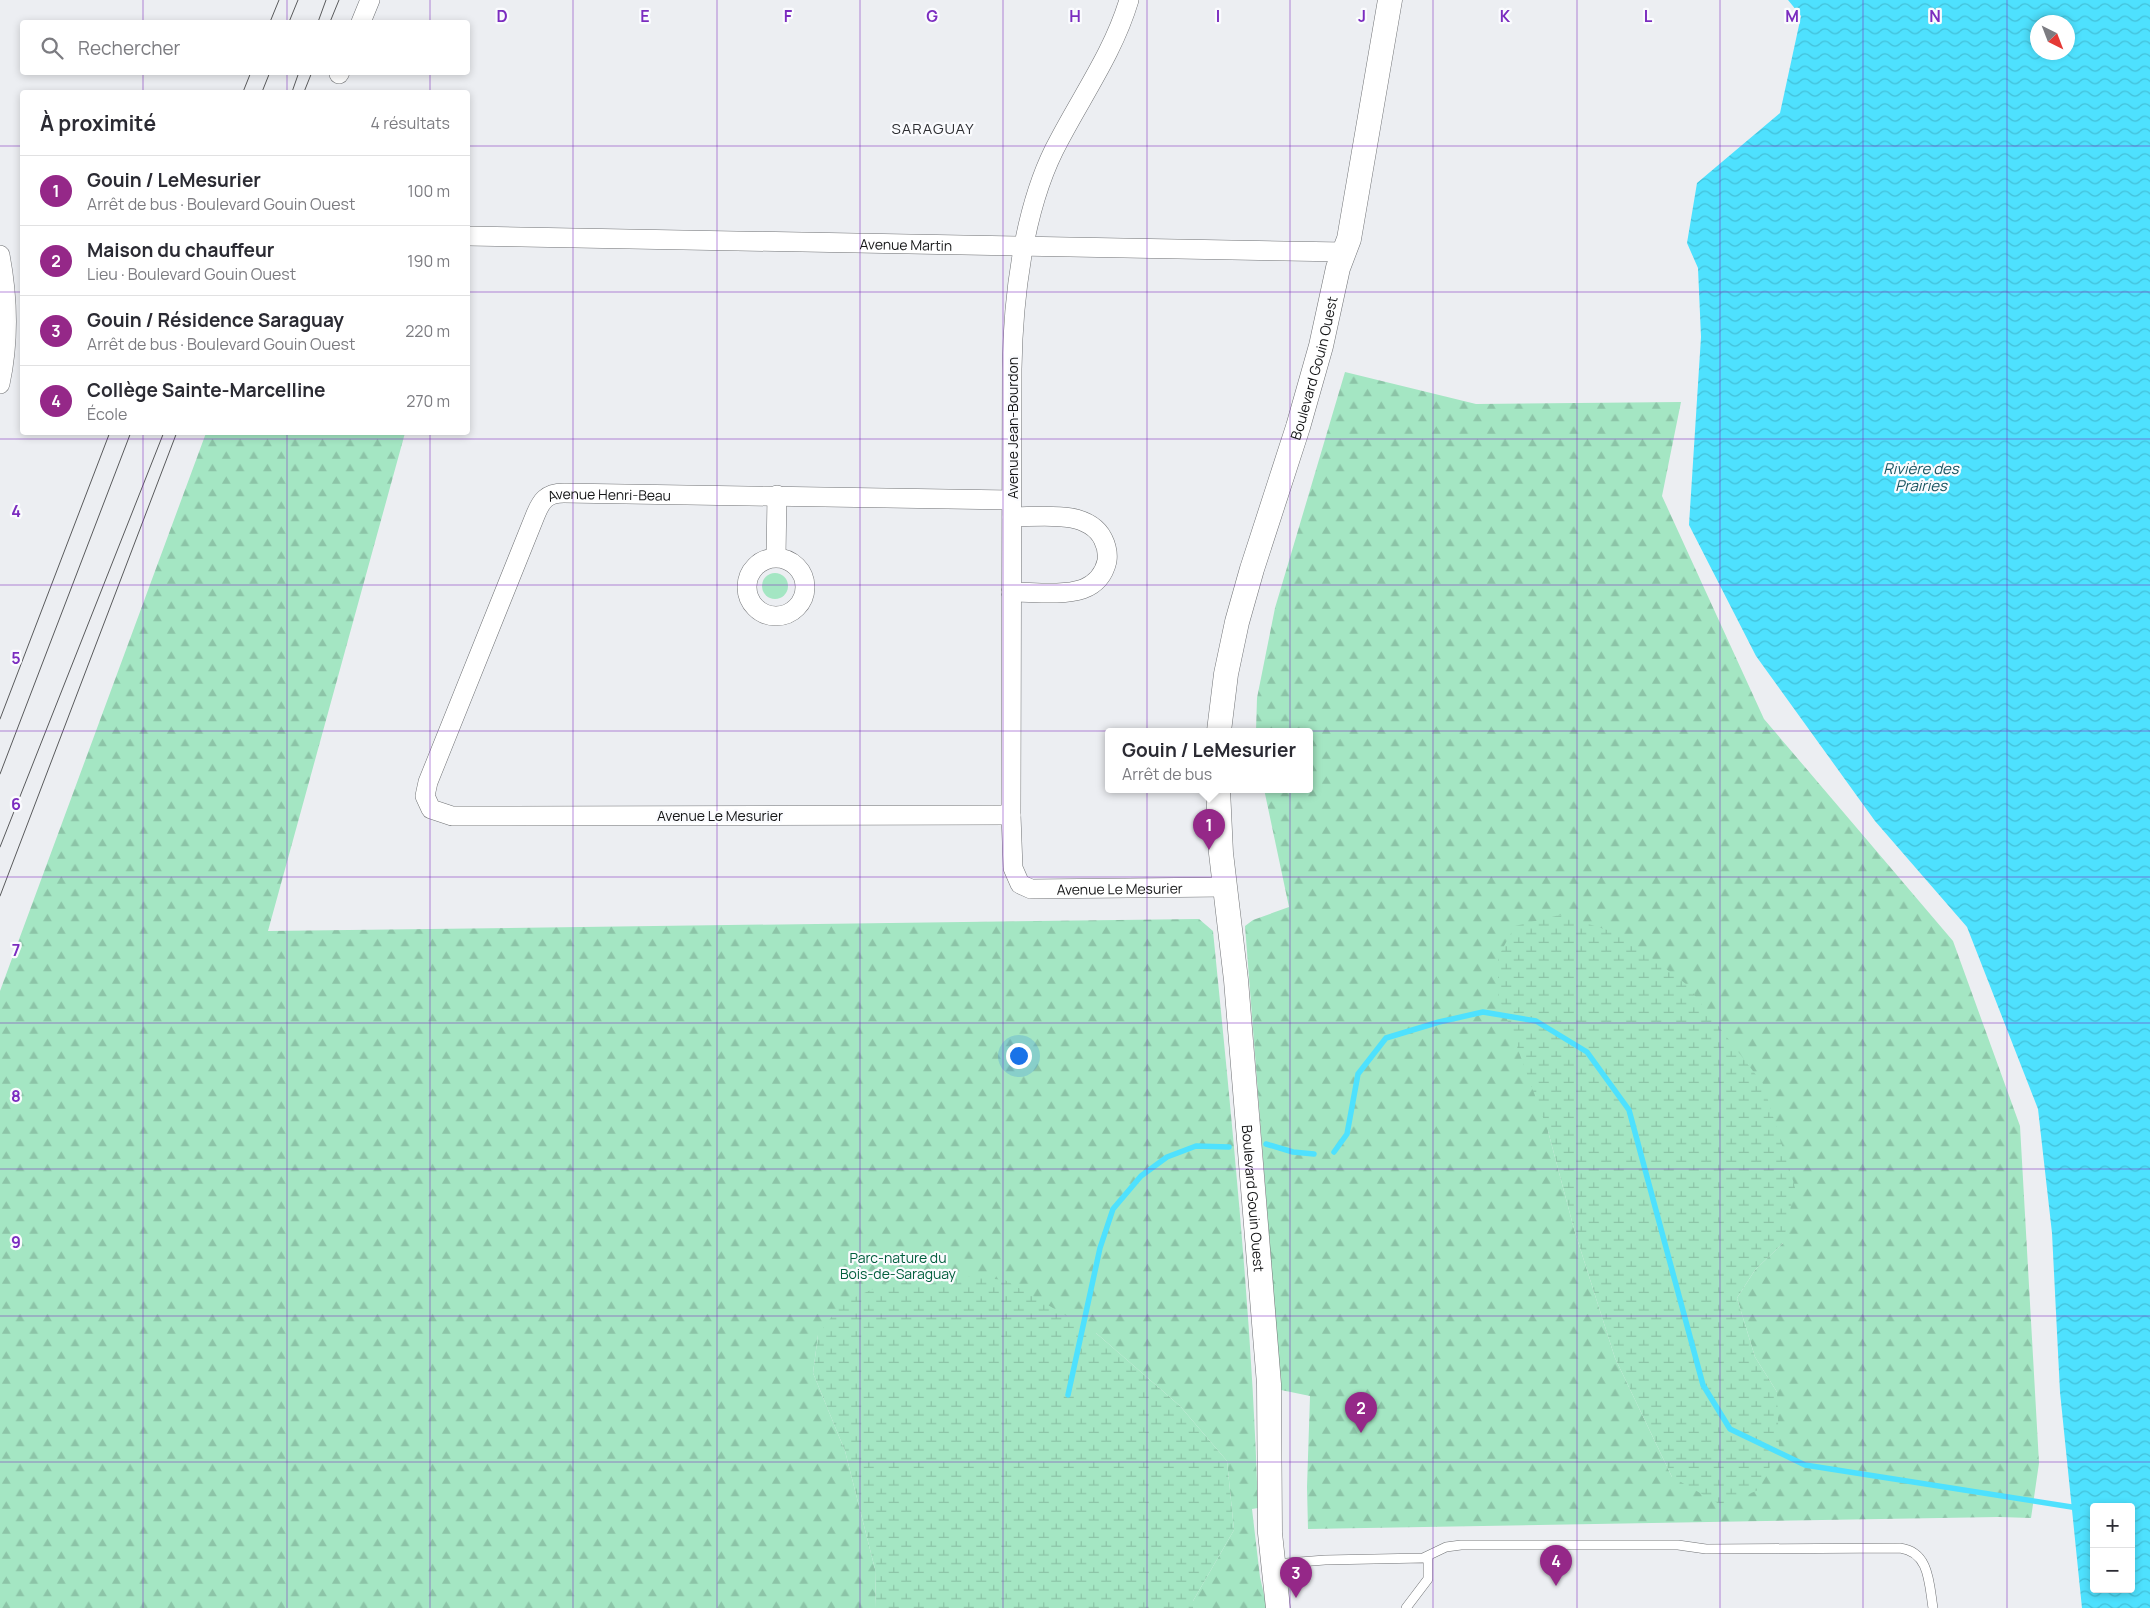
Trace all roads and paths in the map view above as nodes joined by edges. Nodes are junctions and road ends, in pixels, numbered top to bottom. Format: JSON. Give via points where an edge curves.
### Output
{"nodes":[{"id":1,"x":370,"y":0,"type":"edge"},
{"id":2,"x":1129,"y":0,"type":"edge"},
{"id":3,"x":1390,"y":0,"type":"edge"},
{"id":4,"x":362,"y":20,"type":"edge"},
{"id":5,"x":470,"y":236,"type":"edge"},
{"id":6,"x":1025,"y":245,"type":"junction"},
{"id":7,"x":1344,"y":252,"type":"junction"},
{"id":8,"x":0,"y":255,"type":"edge"},
{"id":9,"x":0,"y":384,"type":"edge"},
{"id":10,"x":777,"y":495,"type":"junction"},
{"id":11,"x":1011,"y":508,"type":"junction"},
{"id":12,"x":776,"y":558,"type":"dead end"},
{"id":13,"x":1011,"y":592,"type":"junction"},
{"id":14,"x":1219,"y":728,"type":"edge"},
{"id":15,"x":1218,"y":793,"type":"edge"},
{"id":16,"x":431,"y":809,"type":"joint"},
{"id":17,"x":1011,"y":815,"type":"junction"},
{"id":18,"x":1016,"y":880,"type":"joint"},
{"id":19,"x":1225,"y":887,"type":"junction"},
{"id":20,"x":1428,"y":1556,"type":"junction"},
{"id":21,"x":1273,"y":1564,"type":"junction"},
{"id":22,"x":1278,"y":1608,"type":"edge"},
{"id":23,"x":1406,"y":1608,"type":"edge"},
{"id":24,"x":1932,"y":1608,"type":"edge"}],
"edges":[{"from":1,"to":4,"type":"street"},
{"from":2,"to":6,"type":"street","name":"Avenue Jean-Bourdon","via":[[1110,50],[1048,164]]},
{"from":3,"to":7,"type":"street","name":"Boulevard Gouin Ouest","via":[[1357,205],[1350,240]]},
{"from":5,"to":6,"type":"street","name":"Avenue Martin"},
{"from":6,"to":7,"type":"street","name":"Avenue Martin"},
{"from":6,"to":11,"type":"street","name":"Avenue Jean-Bourdon","via":[[1013,329]]},
{"from":7,"to":14,"type":"street","name":"Boulevard Gouin Ouest","via":[[1298,427],[1237,622]]},
{"from":8,"to":9,"type":"street","via":[[6,326]]},
{"from":10,"to":11,"type":"street","name":"Avenue Henri-Beau"},
{"from":10,"to":12,"type":"street"},
{"from":10,"to":16,"type":"street","name":"Avenue Henri-Beau","via":[[558,492],[542,499],[428,782],[425,796]]},
{"from":11,"to":13,"type":"street","name":"Avenue Jean-Bourdon"},
{"from":11,"to":13,"type":"street","name":"Avenue Henri-Beau","via":[[1082,520],[1099,532],[1108,558],[1095,583],[1084,588],[1066,592]]},
{"from":13,"to":17,"type":"street","name":"Avenue Jean-Bourdon"},
{"from":15,"to":19,"type":"street","name":"Boulevard Gouin Ouest"},
{"from":16,"to":17,"type":"street","name":"Avenue Le Mesurier","via":[[460,816]]},
{"from":17,"to":18,"type":"street","name":"Avenue Jean-Bourdon"},
{"from":18,"to":19,"type":"street","name":"Avenue Le Mesurier","via":[[1024,887],[1040,889]]},
{"from":19,"to":21,"type":"street","name":"Boulevard Gouin Ouest","via":[[1236,980],[1269,1384]]},
{"from":20,"to":21,"type":"lane"},
{"from":20,"to":23,"type":"lane","via":[[1428,1579]]},
{"from":20,"to":24,"type":"lane","via":[[1446,1547],[1461,1545],[1900,1548],[1912,1551],[1924,1564]]},
{"from":21,"to":22,"type":"street","name":"Boulevard Gouin Ouest"}]}
